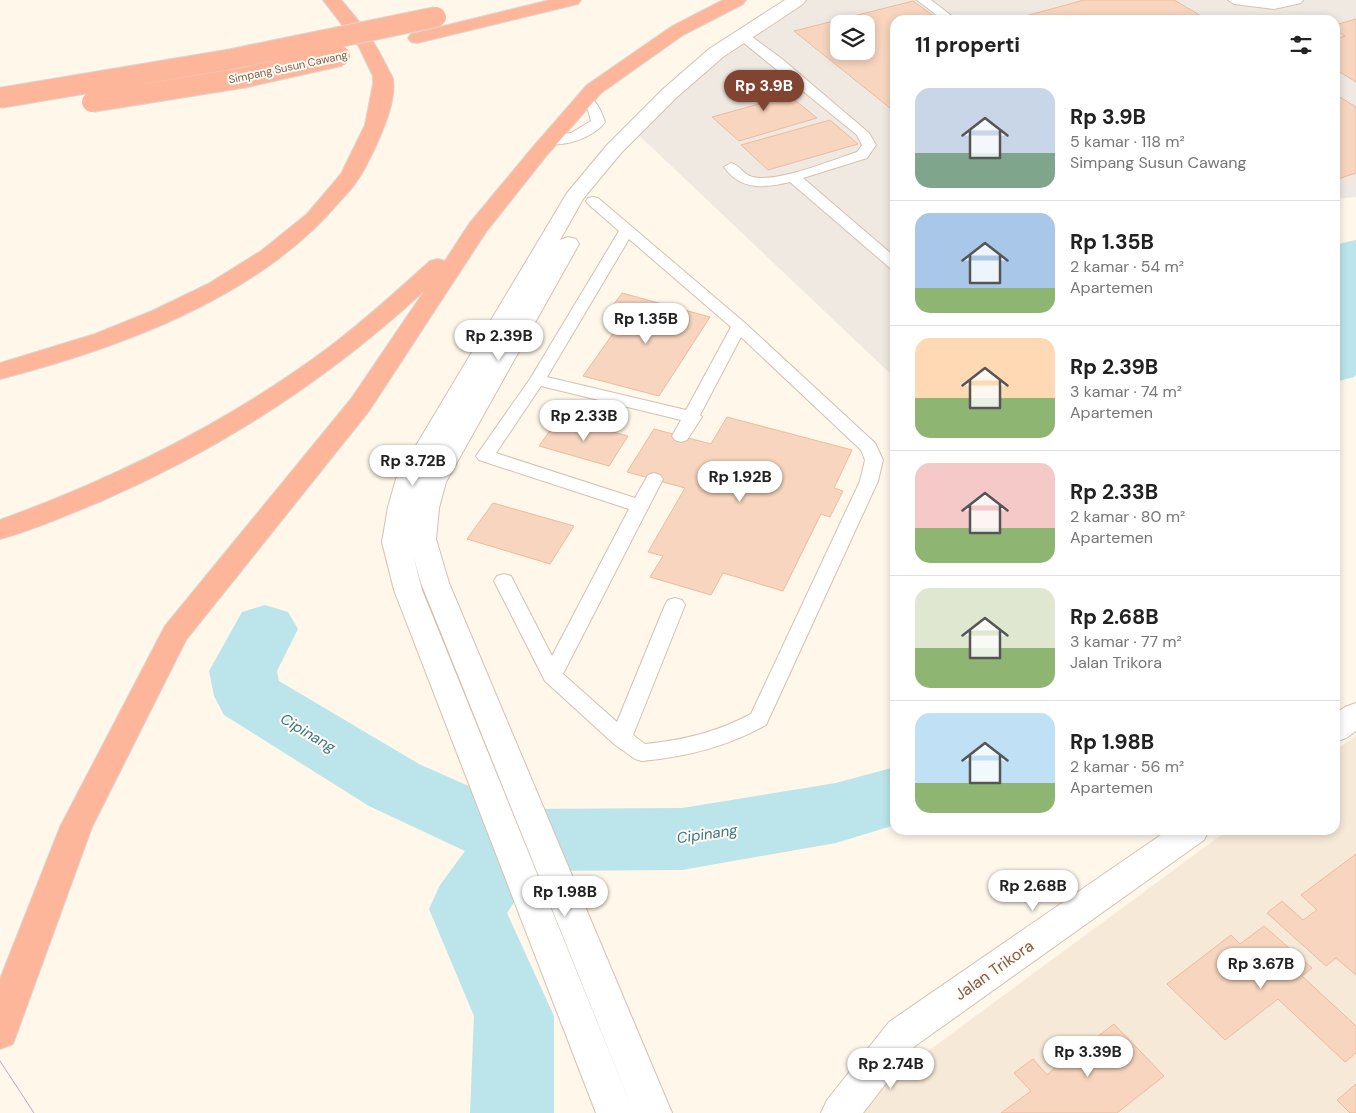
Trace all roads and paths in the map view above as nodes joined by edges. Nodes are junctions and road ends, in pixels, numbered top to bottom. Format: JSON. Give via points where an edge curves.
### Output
{"nodes":[{"id":1,"x":332,"y":0,"type":"edge"},
{"id":2,"x":505,"y":0,"type":"edge"},
{"id":3,"x":572,"y":0,"type":"edge"},
{"id":4,"x":737,"y":0,"type":"edge"},
{"id":5,"x":796,"y":0,"type":"edge"},
{"id":6,"x":923,"y":0,"type":"edge"},
{"id":7,"x":1234,"y":0,"type":"edge"},
{"id":8,"x":1297,"y":0,"type":"edge"},
{"id":9,"x":944,"y":15,"type":"edge"},
{"id":10,"x":743,"y":36,"type":"junction"},
{"id":11,"x":0,"y":98,"type":"edge"},
{"id":12,"x":75,"y":105,"type":"dead end"},
{"id":13,"x":731,"y":167,"type":"dead end"},
{"id":14,"x":793,"y":178,"type":"junction"},
{"id":15,"x":593,"y":201,"type":"junction"},
{"id":16,"x":477,"y":229,"type":"junction"},
{"id":17,"x":627,"y":230,"type":"junction"},
{"id":18,"x":890,"y":261,"type":"edge"},
{"id":19,"x":739,"y":326,"type":"junction"},
{"id":20,"x":0,"y":371,"type":"edge"},
{"id":21,"x":537,"y":380,"type":"junction"},
{"id":22,"x":693,"y":417,"type":"junction"},
{"id":23,"x":681,"y":436,"type":"dead end"},
{"id":24,"x":654,"y":479,"type":"dead end"},
{"id":25,"x":640,"y":506,"type":"junction"},
{"id":26,"x":413,"y":507,"type":"junction"},
{"id":27,"x":10,"y":527,"type":"edge"},
{"id":28,"x":504,"y":581,"type":"dead end"},
{"id":29,"x":674,"y":605,"type":"dead end"},
{"id":30,"x":552,"y":676,"type":"junction"},
{"id":31,"x":1356,"y":715,"type":"edge"},
{"id":32,"x":1340,"y":726,"type":"edge"},
{"id":33,"x":482,"y":737,"type":"junction"},
{"id":34,"x":621,"y":738,"type":"junction"},
{"id":35,"x":1186,"y":835,"type":"edge"},
{"id":36,"x":0,"y":1032,"type":"edge"},
{"id":37,"x":615,"y":1113,"type":"edge"},
{"id":38,"x":653,"y":1113,"type":"edge"},
{"id":39,"x":840,"y":1113,"type":"edge"}],
"edges":[{"from":1,"to":20,"type":"highway","via":[[368,46],[383,78],[378,116],[367,149],[341,192],[300,232],[257,263],[194,301],[132,329],[39,362]]},
{"from":2,"to":11,"type":"highway","name":"Simpang Susun Cawang","bridge":true,"via":[[232,59]]},
{"from":3,"to":12,"type":"highway","name":"Simpang Susun Cawang","bridge":true,"via":[[242,78]]},
{"from":4,"to":16,"type":"highway","via":[[677,31],[594,89]]},
{"from":5,"to":10,"type":"street"},
{"from":6,"to":9,"type":"lane"},
{"from":7,"to":8,"type":"lane","via":[[1274,5]]},
{"from":10,"to":14,"type":"lane","via":[[862,133],[869,146],[862,155]]},
{"from":10,"to":15,"type":"street","via":[[732,57],[632,153]]},
{"from":10,"to":26,"type":"street","via":[[716,53],[669,94],[614,149],[574,197],[409,479]]},
{"from":13,"to":14,"type":"lane","via":[[742,178],[758,182]]},
{"from":14,"to":18,"type":"lane"},
{"from":15,"to":17,"type":"lane"},
{"from":15,"to":26,"type":"street","via":[[433,482]]},
{"from":16,"to":27,"type":"highway","via":[[400,302],[318,368],[232,424],[100,492]]},
{"from":16,"to":36,"type":"highway","via":[[360,405],[176,634],[76,827]]},
{"from":17,"to":19,"type":"lane"},
{"from":17,"to":21,"type":"lane"},
{"from":19,"to":22,"type":"lane"},
{"from":19,"to":34,"type":"lane","via":[[869,447],[874,460],[869,481],[759,719],[737,732],[679,749],[642,753]]},
{"from":21,"to":22,"type":"lane"},
{"from":21,"to":25,"type":"lane","via":[[485,456]]},
{"from":22,"to":23,"type":"lane"},
{"from":24,"to":25,"type":"lane"},
{"from":25,"to":30,"type":"lane"},
{"from":26,"to":33,"type":"street"},
{"from":28,"to":30,"type":"lane"},
{"from":29,"to":34,"type":"lane"},
{"from":30,"to":34,"type":"lane"},
{"from":31,"to":32,"type":"street"},
{"from":33,"to":37,"type":"street"},
{"from":33,"to":38,"type":"street"},
{"from":35,"to":39,"type":"street","name":"Jalan Trikora","via":[[902,1034]]}]}
